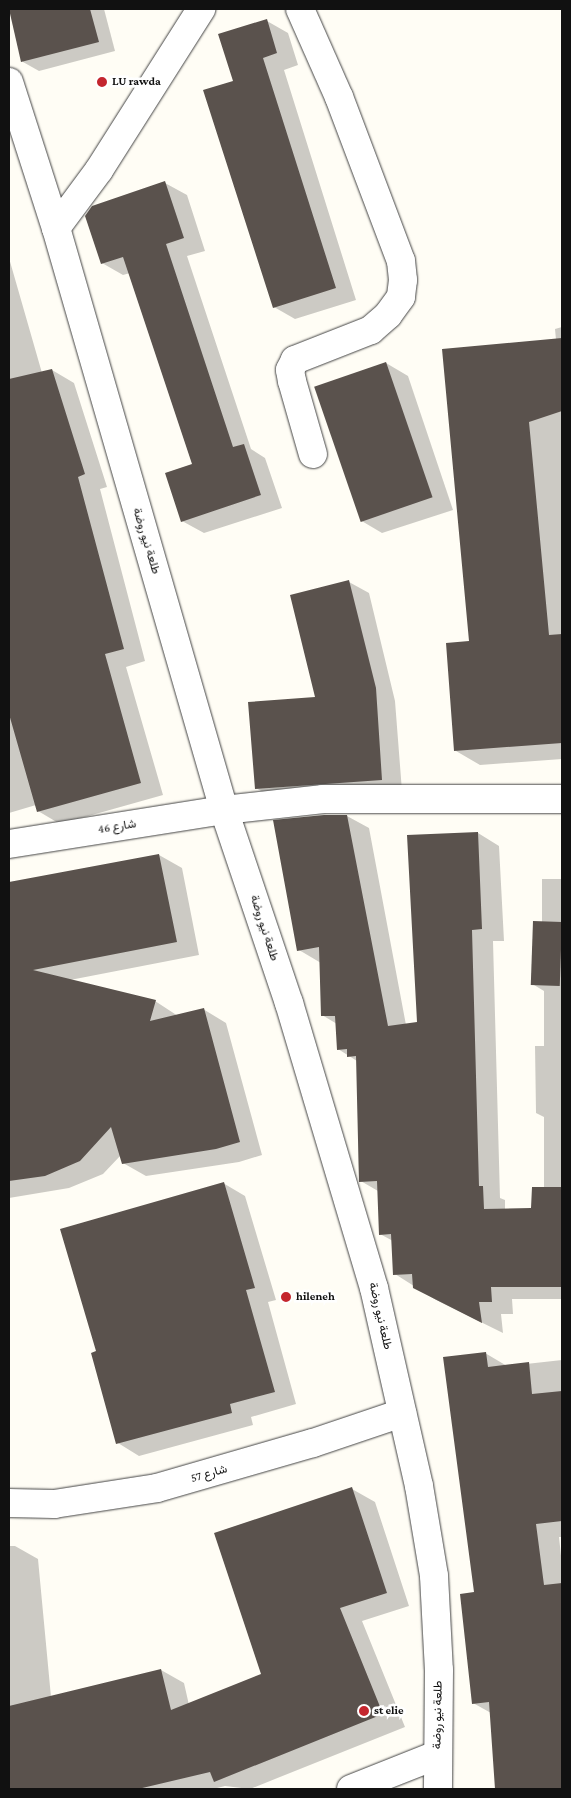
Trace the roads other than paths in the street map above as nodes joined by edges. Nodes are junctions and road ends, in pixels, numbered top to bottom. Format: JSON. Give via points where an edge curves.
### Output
{"nodes":[{"id":1,"x":201,"y":9,"type":"edge"},
{"id":2,"x":300,"y":9,"type":"edge"},
{"id":3,"x":9,"y":82,"type":"edge"},
{"id":4,"x":56,"y":228,"type":"junction"},
{"id":5,"x":313,"y":454,"type":"dead end"},
{"id":6,"x":562,"y":799,"type":"edge"},
{"id":7,"x":224,"y":810,"type":"junction"},
{"id":8,"x":9,"y":844,"type":"edge"},
{"id":9,"x":402,"y":1413,"type":"junction"},
{"id":10,"x":9,"y":1503,"type":"edge"},
{"id":11,"x":437,"y":1755,"type":"junction"},
{"id":12,"x":351,"y":1789,"type":"edge"},
{"id":13,"x":438,"y":1789,"type":"edge"}],
"edges":[{"from":1,"to":4,"type":"street","via":[[104,162]]},
{"from":2,"to":5,"type":"street","via":[[352,133],[401,262],[403,280],[401,297],[371,330],[295,360],[290,370],[292,382]]},
{"from":3,"to":4,"type":"street","name":"طلعة نيو روضة"},
{"from":4,"to":7,"type":"street","name":"طلعة نيو روضة"},
{"from":6,"to":7,"type":"street","name":"شارع 46","via":[[323,799]]},
{"from":7,"to":8,"type":"street","name":"شارع 46"},
{"from":7,"to":9,"type":"street","name":"طلعة نيو روضة","via":[[334,1149],[374,1288]]},
{"from":9,"to":10,"type":"street","name":"شارع 57","via":[[313,1443],[157,1488],[54,1504]]},
{"from":9,"to":11,"type":"street","name":"طلعة نيو روضة","via":[[419,1486],[434,1576],[439,1670]]},
{"from":11,"to":12,"type":"street"},
{"from":11,"to":13,"type":"street","name":"طلعة نيو روضة"}]}
